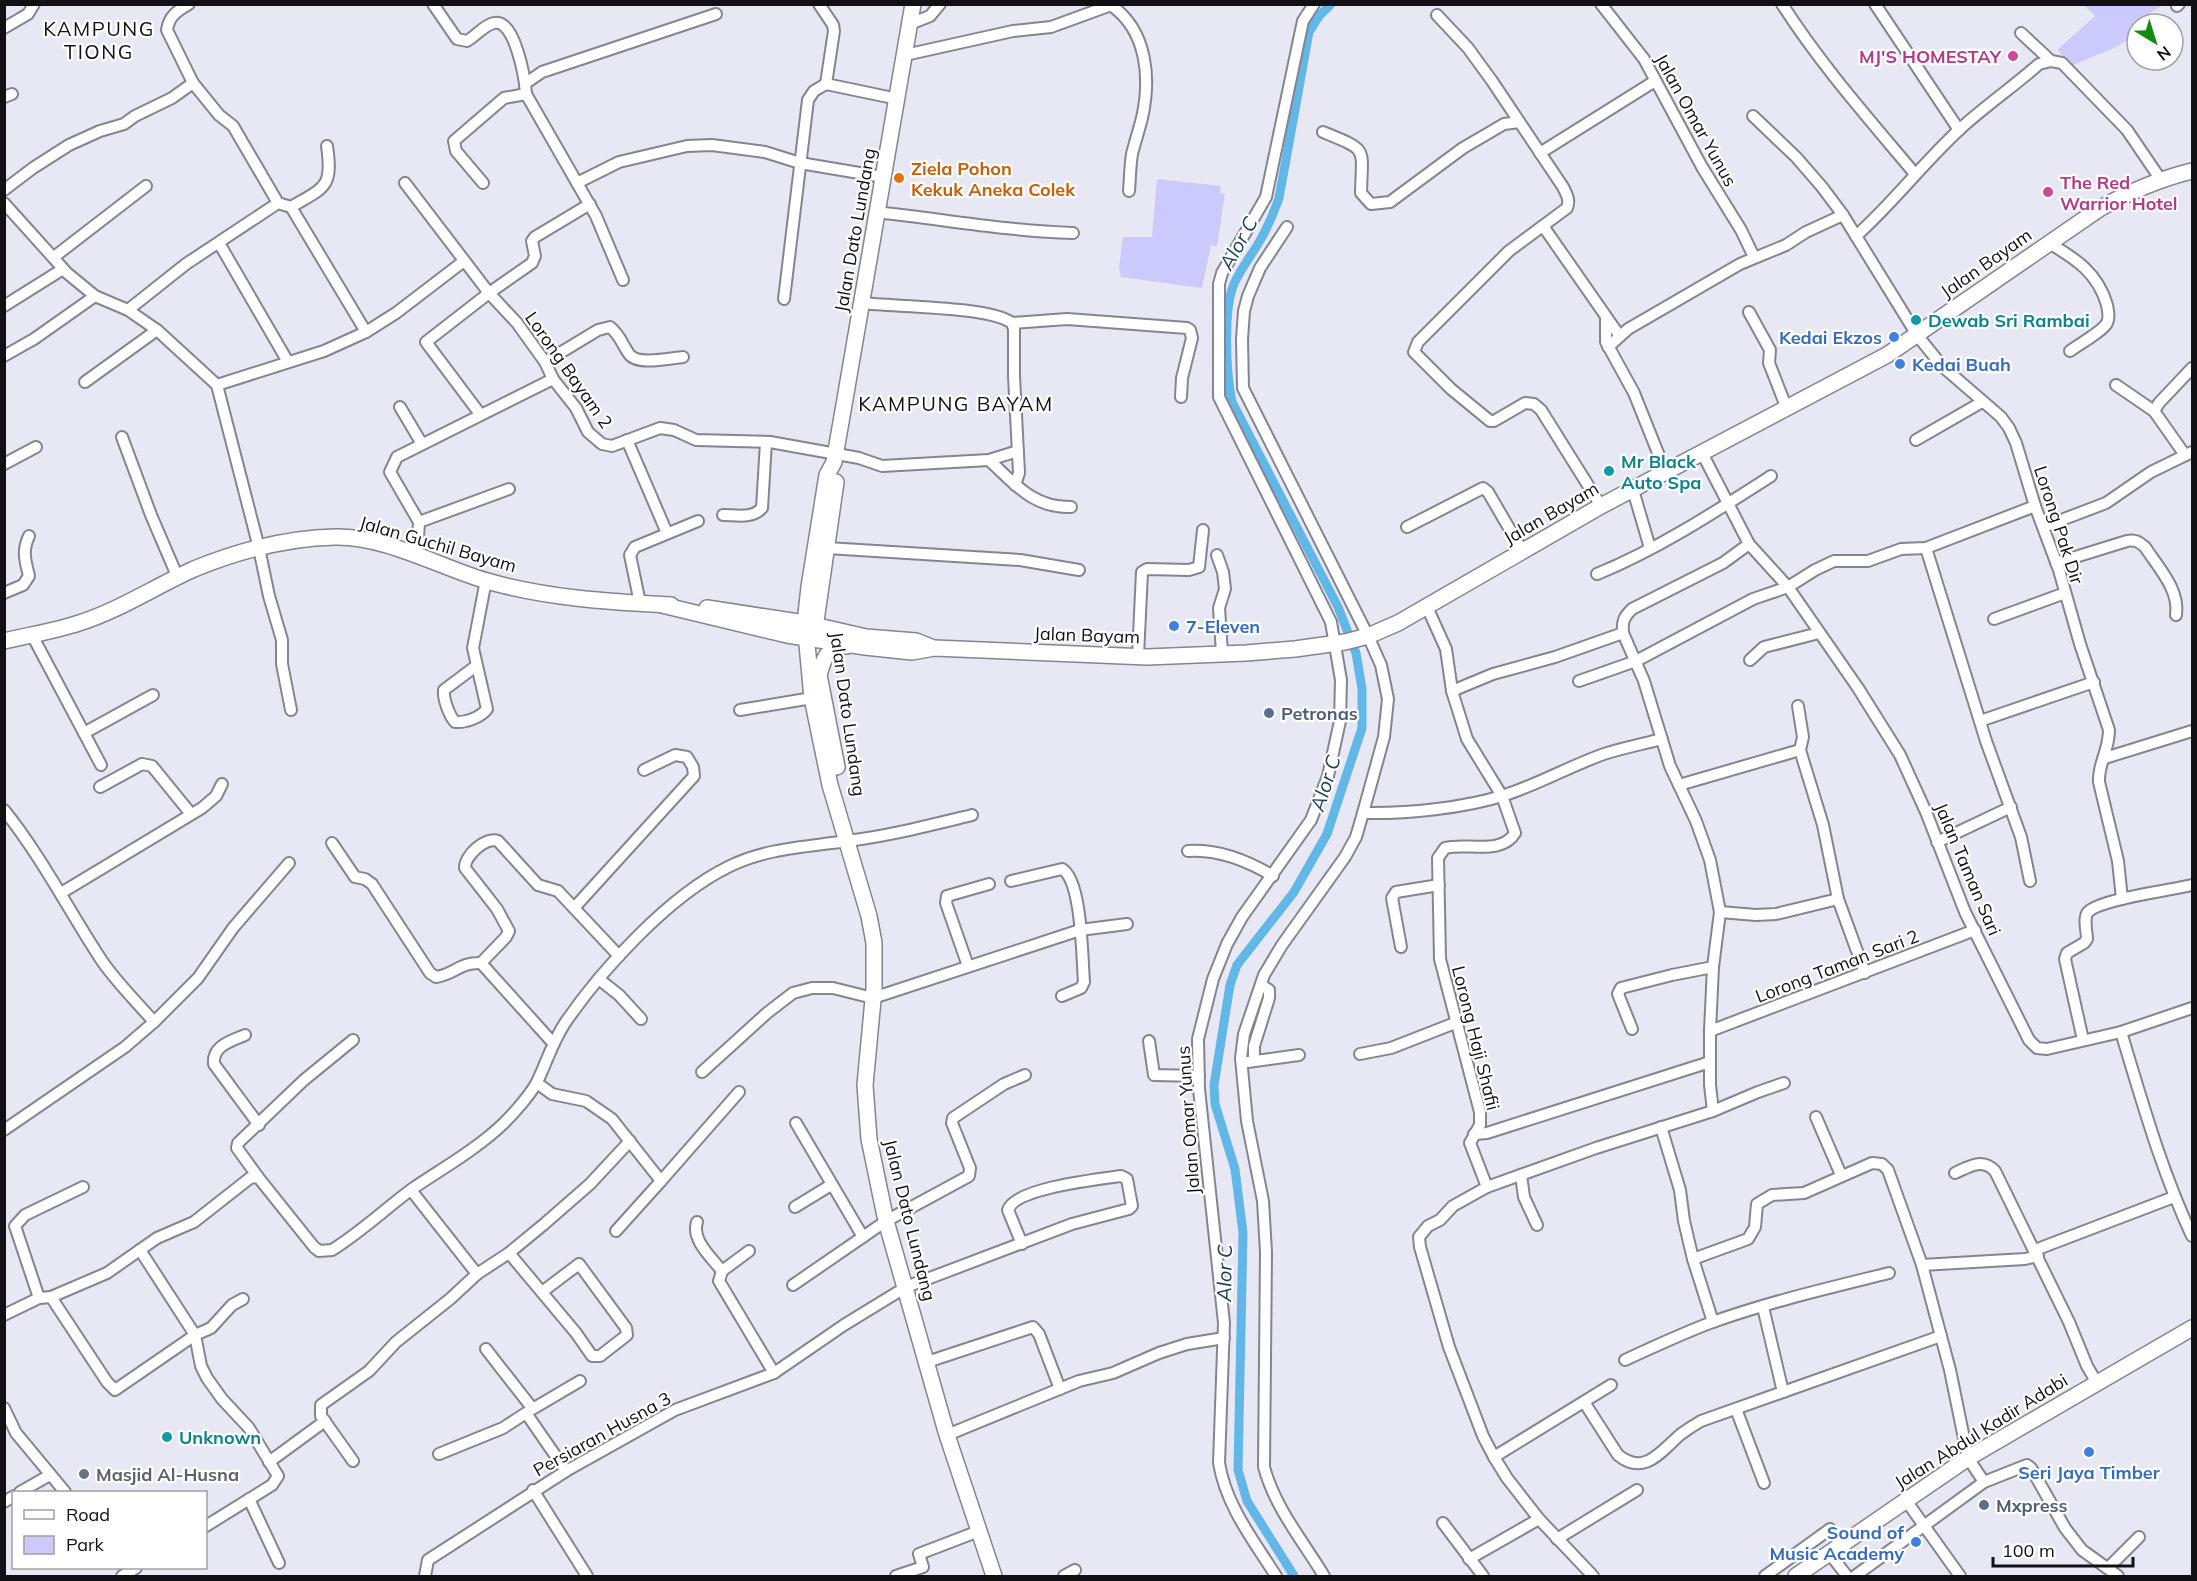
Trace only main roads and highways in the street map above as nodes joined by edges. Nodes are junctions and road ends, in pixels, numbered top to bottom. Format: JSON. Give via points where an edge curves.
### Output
{"nodes":[{"id":1,"x":913,"y":4,"type":"edge"},
{"id":2,"x":2193,"y":171,"type":"edge"},
{"id":3,"x":834,"y":458,"type":"junction"},
{"id":4,"x":815,"y":585,"type":"junction"},
{"id":5,"x":662,"y":605,"type":"junction"},
{"id":6,"x":759,"y":615,"type":"junction"},
{"id":7,"x":811,"y":631,"type":"junction"},
{"id":8,"x":787,"y":635,"type":"junction"},
{"id":9,"x":4,"y":641,"type":"edge"},
{"id":10,"x":865,"y":642,"type":"junction"},
{"id":11,"x":815,"y":677,"type":"junction"},
{"id":12,"x":846,"y":835,"type":"junction"},
{"id":13,"x":2193,"y":1328,"type":"edge"},
{"id":14,"x":994,"y":1576,"type":"edge"},
{"id":15,"x":1796,"y":1576,"type":"edge"}],
"edges":[{"from":1,"to":3,"type":"main road","name":"Jalan Dato Lundang"},
{"from":2,"to":10,"type":"main road","name":"Jalan Bayam","via":[[2161,180],[2099,208],[1887,355],[1601,506],[1398,623],[1365,637],[1295,649],[1138,656],[934,648],[916,641]]},
{"from":3,"to":4,"type":"main road","name":"Jalan Dato Lundang","via":[[827,475]]},
{"from":3,"to":4,"type":"main road","name":"Jalan Dato Lundang","via":[[837,474],[827,548]]},
{"from":4,"to":6,"type":"main road","via":[[796,609]]},
{"from":4,"to":7,"type":"main road","name":"Jalan Dato Lundang"},
{"from":4,"to":10,"type":"main road","via":[[827,615]]},
{"from":5,"to":6,"type":"main road","name":"Jalan Guchil Bayam"},
{"from":5,"to":8,"type":"main road","name":"Jalan Guchil Bayam"},
{"from":5,"to":9,"type":"main road","name":"Jalan Guchil Bayam","via":[[554,594],[486,580],[417,555],[338,537],[291,541],[223,558],[80,623]]},
{"from":6,"to":7,"type":"main road","name":"Jalan Guchil Bayam"},
{"from":7,"to":8,"type":"main road","name":"Jalan Guchil Bayam"},
{"from":7,"to":10,"type":"main road","name":"Jalan Bayam"},
{"from":7,"to":11,"type":"main road","name":"Jalan Dato Lundang"},
{"from":8,"to":11,"type":"main road","via":[[794,640]]},
{"from":10,"to":11,"type":"main road","via":[[830,650]]},
{"from":11,"to":12,"type":"main road","name":"Jalan Dato Lundang","via":[[840,784]]},
{"from":11,"to":12,"type":"main road","name":"Jalan Dato Lundang","via":[[812,698],[830,785]]},
{"from":12,"to":14,"type":"main road","name":"Jalan Dato Lundang","via":[[874,944],[865,1085],[872,1157],[886,1221],[947,1435]]},
{"from":13,"to":15,"type":"main road","name":"Jalan Abdul Kadir Adabi","via":[[1968,1458]]}]}
